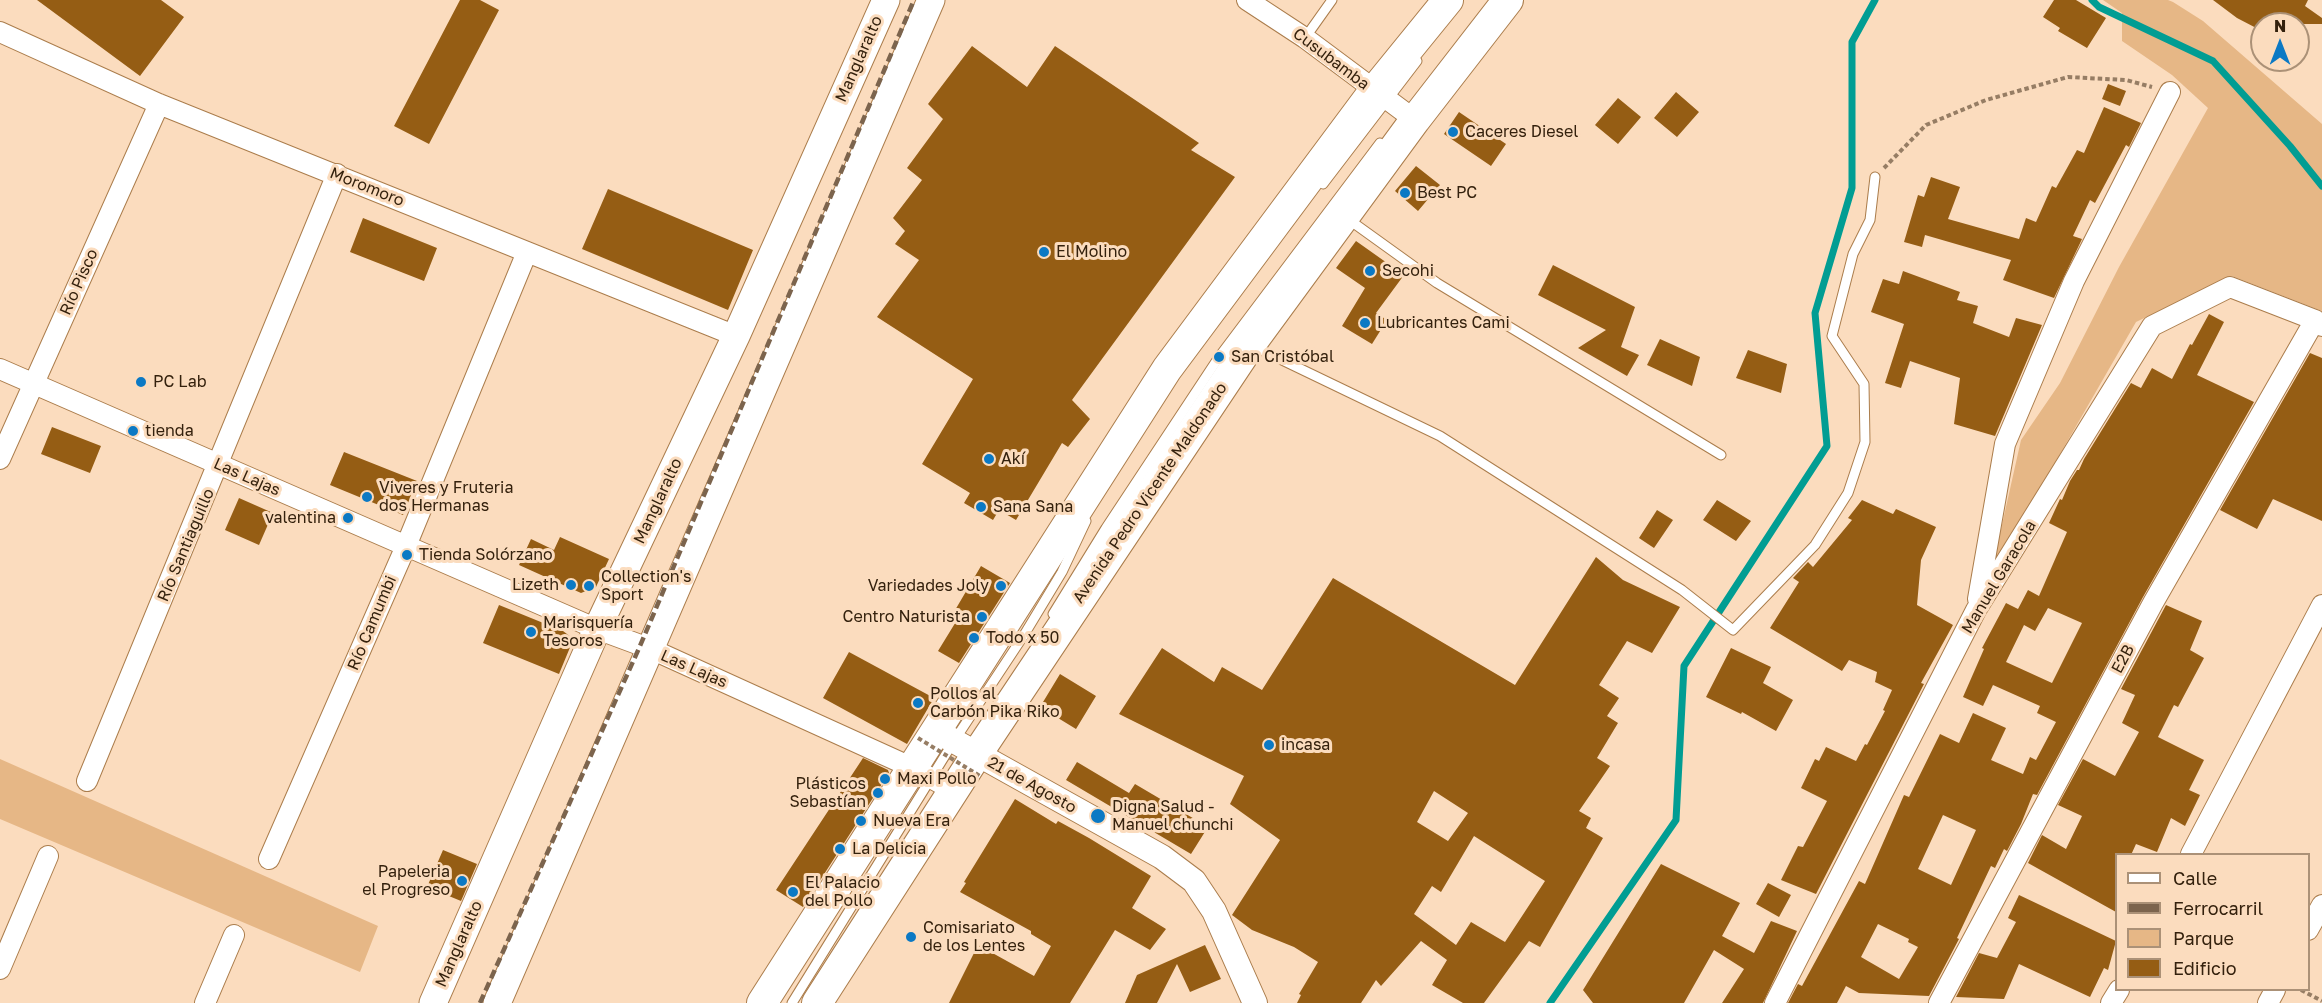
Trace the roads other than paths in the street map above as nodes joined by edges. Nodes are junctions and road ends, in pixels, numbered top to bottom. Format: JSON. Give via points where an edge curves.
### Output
{"nodes":[{"id":1,"x":886,"y":0,"type":"edge"},
{"id":2,"x":931,"y":0,"type":"edge"},
{"id":3,"x":1247,"y":0,"type":"edge"},
{"id":4,"x":1332,"y":0,"type":"edge"},
{"id":5,"x":1448,"y":0,"type":"edge"},
{"id":6,"x":1508,"y":0,"type":"edge"},
{"id":7,"x":0,"y":32,"type":"edge"},
{"id":8,"x":1305,"y":38,"type":"junction"},
{"id":9,"x":1427,"y":49,"type":"dead end"},
{"id":10,"x":2170,"y":92,"type":"road end"},
{"id":11,"x":1381,"y":96,"type":"junction"},
{"id":12,"x":159,"y":104,"type":"junction"},
{"id":13,"x":1404,"y":118,"type":"junction"},
{"id":14,"x":337,"y":174,"type":"junction"},
{"id":15,"x":1875,"y":177,"type":"road end"},
{"id":16,"x":1316,"y":194,"type":"dead end"},
{"id":17,"x":1344,"y":216,"type":"junction"},
{"id":18,"x":527,"y":252,"type":"junction"},
{"id":19,"x":2319,"y":323,"type":"edge"},
{"id":20,"x":736,"y":336,"type":"junction"},
{"id":21,"x":1250,"y":345,"type":"junction"},
{"id":22,"x":0,"y":369,"type":"edge"},
{"id":23,"x":34,"y":383,"type":"junction"},
{"id":24,"x":1721,"y":455,"type":"dead end"},
{"id":25,"x":0,"y":459,"type":"edge"},
{"id":26,"x":219,"y":465,"type":"junction"},
{"id":27,"x":1094,"y":508,"type":"dead end"},
{"id":28,"x":405,"y":546,"type":"junction"},
{"id":29,"x":2322,"y":605,"type":"edge"},
{"id":30,"x":1976,"y":610,"type":"junction"},
{"id":31,"x":1048,"y":622,"type":"dead end"},
{"id":32,"x":597,"y":629,"type":"junction"},
{"id":33,"x":651,"y":649,"type":"junction"},
{"id":34,"x":993,"y":711,"type":"dead end"},
{"id":35,"x":956,"y":748,"type":"junction"},
{"id":36,"x":87,"y":781,"type":"dead end"},
{"id":37,"x":936,"y":781,"type":"junction"},
{"id":38,"x":928,"y":811,"type":"dead end"},
{"id":39,"x":916,"y":830,"type":"dead end"},
{"id":40,"x":2192,"y":853,"type":"edge"},
{"id":41,"x":48,"y":856,"type":"dead end"},
{"id":42,"x":269,"y":859,"type":"dead end"},
{"id":43,"x":2322,"y":905,"type":"edge"},
{"id":44,"x":2310,"y":926,"type":"edge"},
{"id":45,"x":234,"y":935,"type":"dead end"},
{"id":46,"x":0,"y":969,"type":"edge"},
{"id":47,"x":205,"y":1003,"type":"edge"},
{"id":48,"x":433,"y":1003,"type":"edge"},
{"id":49,"x":496,"y":1003,"type":"edge"},
{"id":50,"x":762,"y":1003,"type":"edge"},
{"id":51,"x":792,"y":1003,"type":"edge"},
{"id":52,"x":810,"y":1003,"type":"edge"},
{"id":53,"x":816,"y":1003,"type":"edge"},
{"id":54,"x":1255,"y":1003,"type":"edge"},
{"id":55,"x":1775,"y":1003,"type":"edge"},
{"id":56,"x":1939,"y":1003,"type":"edge"}],
"edges":[{"from":1,"to":20,"type":"main road","name":"Manglaralto"},
{"from":2,"to":33,"type":"main road"},
{"from":3,"to":8,"type":"street","name":"Cusubamba"},
{"from":4,"to":8,"type":"lane"},
{"from":5,"to":11,"type":"main road","name":"Avenida Pedro Vicente Maldonado"},
{"from":6,"to":13,"type":"main road","name":"Avenida Pedro Vicente Maldonado"},
{"from":7,"to":12,"type":"street","name":"Moromoro"},
{"from":8,"to":11,"type":"street","name":"Cusubamba"},
{"from":9,"to":11,"type":"lane"},
{"from":10,"to":30,"type":"street","via":[[2074,281],[2004,444]]},
{"from":11,"to":13,"type":"street","name":"Cusubamba"},
{"from":11,"to":16,"type":"lane"},
{"from":11,"to":35,"type":"main road","name":"Avenida Pedro Vicente Maldonado","via":[[1167,369]]},
{"from":12,"to":14,"type":"street","name":"Moromoro"},
{"from":12,"to":23,"type":"street","name":"Río Pisco"},
{"from":13,"to":17,"type":"main road","name":"Avenida Pedro Vicente Maldonado"},
{"from":13,"to":31,"type":"lane","via":[[1219,357]]},
{"from":14,"to":18,"type":"street","name":"Moromoro"},
{"from":14,"to":26,"type":"street","name":"Río Santiaguillo"},
{"from":15,"to":21,"type":"lane","via":[[1870,220],[1853,254],[1832,336],[1864,384],[1865,442],[1848,493],[1815,545],[1733,630],[1682,590],[1440,436]]},
{"from":17,"to":21,"type":"main road","name":"Avenida Pedro Vicente Maldonado"},
{"from":17,"to":24,"type":"lane","via":[[1437,283]]},
{"from":18,"to":20,"type":"street","name":"Moromoro"},
{"from":18,"to":28,"type":"street","name":"Río Camumbi"},
{"from":19,"to":30,"type":"street","name":"Manuel Garacola","via":[[2230,287],[2152,326]]},
{"from":19,"to":56,"type":"street","name":"E2B","via":[[2153,603]]},
{"from":20,"to":32,"type":"main road","name":"Manglaralto"},
{"from":21,"to":35,"type":"main road","name":"Avenida Pedro Vicente Maldonado"},
{"from":22,"to":23,"type":"street","name":"Las Lajas"},
{"from":23,"to":25,"type":"street","name":"Río Pisco"},
{"from":23,"to":26,"type":"street","name":"Las Lajas"},
{"from":26,"to":28,"type":"street","name":"Las Lajas"},
{"from":26,"to":36,"type":"street","name":"Río Santiaguillo"},
{"from":27,"to":35,"type":"lane","via":[[1051,590]]},
{"from":28,"to":32,"type":"street","name":"Las Lajas"},
{"from":28,"to":42,"type":"street","name":"Río Camumbi"},
{"from":29,"to":40,"type":"street"},
{"from":30,"to":55,"type":"street","name":"Manuel Garacola"},
{"from":32,"to":33,"type":"street","name":"Las Lajas"},
{"from":32,"to":48,"type":"main road","name":"Manglaralto"},
{"from":33,"to":37,"type":"street","name":"Las Lajas"},
{"from":33,"to":49,"type":"main road"},
{"from":34,"to":35,"type":"lane"},
{"from":35,"to":37,"type":"main road","name":"Avenida Pedro Vicente Maldonado"},
{"from":35,"to":37,"type":"main road","name":"Avenida Pedro Vicente Maldonado"},
{"from":35,"to":54,"type":"street","name":"21 de Agosto","via":[[1162,857],[1194,881],[1214,911]]},
{"from":37,"to":38,"type":"lane"},
{"from":37,"to":50,"type":"main road","name":"Avenida Pedro Vicente Maldonado"},
{"from":37,"to":51,"type":"lane"},
{"from":37,"to":53,"type":"main road","name":"Avenida Pedro Vicente Maldonado"},
{"from":39,"to":52,"type":"lane"},
{"from":41,"to":46,"type":"street"},
{"from":43,"to":44,"type":"street"},
{"from":45,"to":47,"type":"street"}]}
